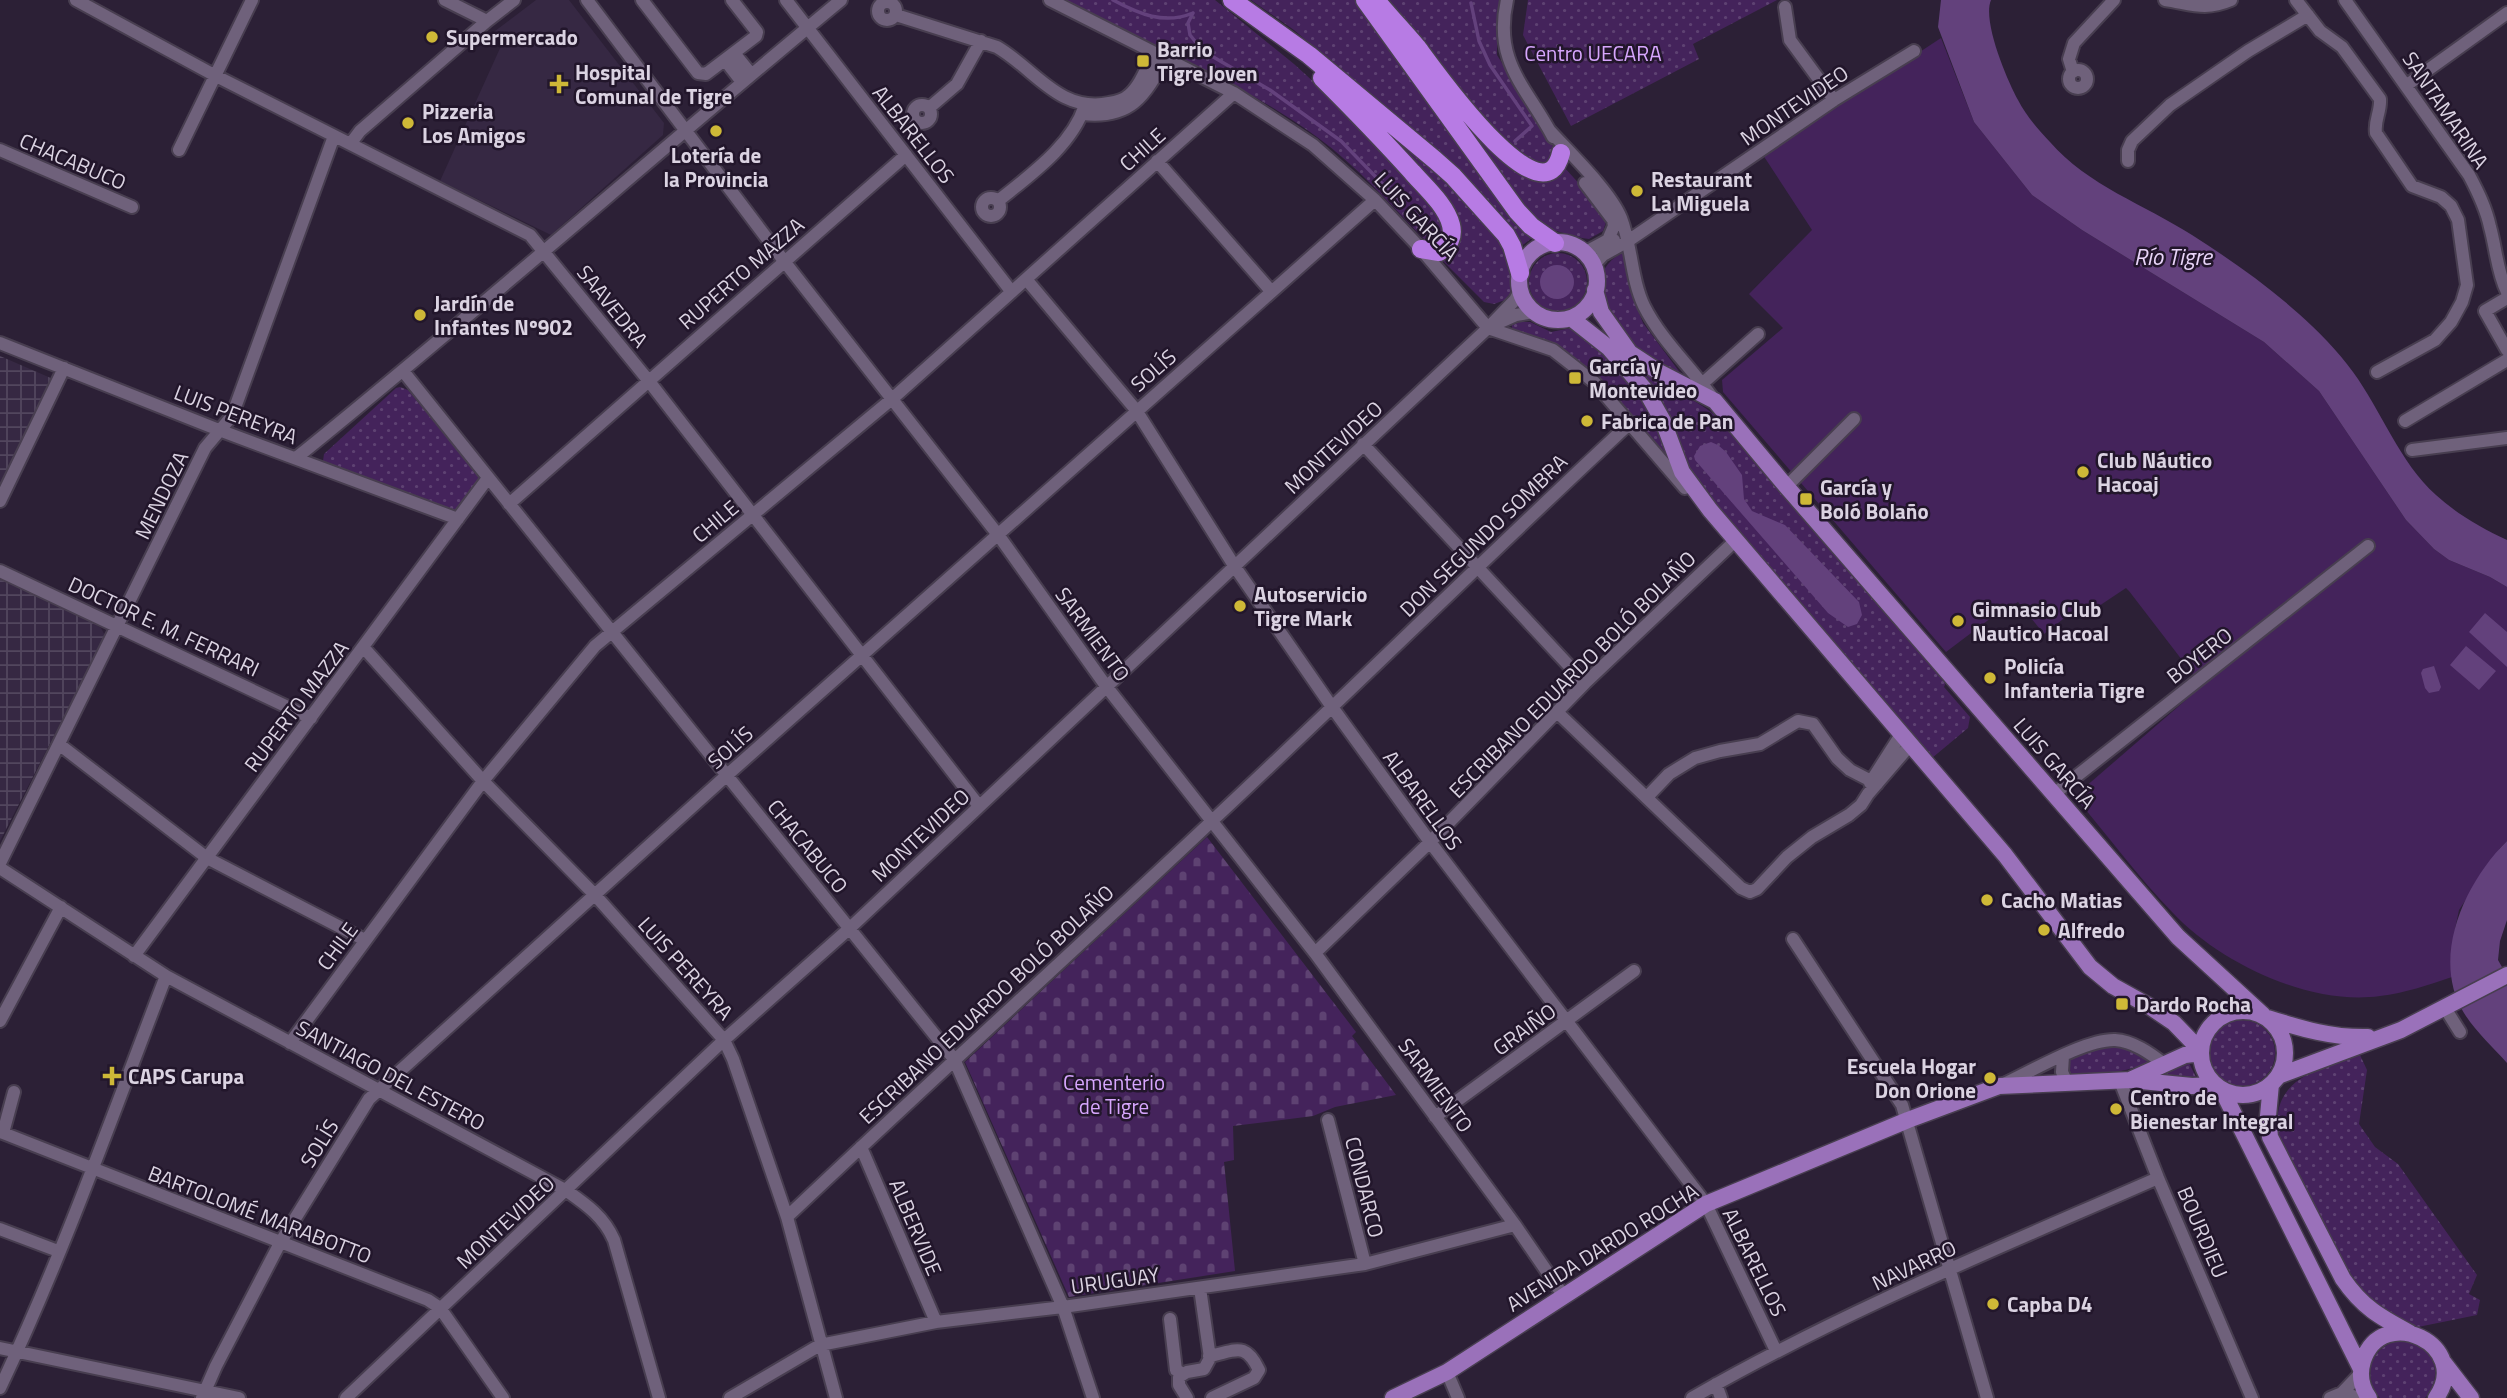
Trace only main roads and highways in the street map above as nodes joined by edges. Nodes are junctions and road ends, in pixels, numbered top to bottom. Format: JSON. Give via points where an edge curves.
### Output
{"nodes":[{"id":1,"x":1232,"y":0,"type":"edge"},
{"id":2,"x":1365,"y":0,"type":"edge"},
{"id":3,"x":1375,"y":0,"type":"edge"},
{"id":4,"x":1258,"y":19,"type":"junction"},
{"id":5,"x":1561,"y":153,"type":"road end"},
{"id":6,"x":1555,"y":243,"type":"junction"},
{"id":7,"x":1421,"y":249,"type":"road end"},
{"id":8,"x":1520,"y":282,"type":"junction"},
{"id":9,"x":1595,"y":290,"type":"junction"},
{"id":10,"x":1571,"y":318,"type":"junction"},
{"id":11,"x":2507,"y":975,"type":"edge"},
{"id":12,"x":2266,"y":1017,"type":"junction"},
{"id":13,"x":2381,"y":1037,"type":"junction"},
{"id":14,"x":2201,"y":1052,"type":"junction"},
{"id":15,"x":2126,"y":1080,"type":"junction"},
{"id":16,"x":2274,"y":1080,"type":"junction"},
{"id":17,"x":2219,"y":1087,"type":"junction"},
{"id":18,"x":2413,"y":1333,"type":"junction"},
{"id":19,"x":2441,"y":1358,"type":"junction"},
{"id":20,"x":2361,"y":1371,"type":"junction"},
{"id":21,"x":1393,"y":1398,"type":"edge"},
{"id":22,"x":2369,"y":1398,"type":"edge"},
{"id":23,"x":2436,"y":1398,"type":"edge"},
{"id":24,"x":2471,"y":1398,"type":"edge"}],
"edges":[{"from":1,"to":4,"type":"highway"},
{"from":2,"to":6,"type":"highway","via":[[1517,211]]},
{"from":3,"to":5,"type":"highway","via":[[1513,159],[1532,171],[1545,172],[1558,164]]},
{"from":4,"to":7,"type":"highway","via":[[1376,132],[1432,194],[1450,221],[1451,238],[1439,252]]},
{"from":4,"to":8,"type":"highway","via":[[1309,55],[1453,176],[1506,235]]},
{"from":6,"to":8,"type":"main road","via":[[1529,256]]},
{"from":6,"to":9,"type":"main road","via":[[1575,247],[1589,260]]},
{"from":8,"to":10,"type":"main road","via":[[1523,299],[1534,312],[1552,320]]},
{"from":9,"to":10,"type":"main road","via":[[1587,307]]},
{"from":9,"to":12,"type":"main road","name":"LUIS GARCÍA","via":[[1601,312],[1630,353],[1715,401],[2178,937]]},
{"from":10,"to":14,"type":"main road","via":[[1609,348],[1646,391],[1682,471],[1710,510],[2005,855],[2090,967],[2174,1023]]},
{"from":11,"to":13,"type":"main road"},
{"from":12,"to":13,"type":"main road","name":"LUIS GARCÍA","via":[[2310,1032]]},
{"from":12,"to":14,"type":"main road","via":[[2242,1011],[2223,1017],[2209,1030]]},
{"from":12,"to":16,"type":"main road","via":[[2277,1027],[2284,1046],[2285,1057]]},
{"from":13,"to":16,"type":"main road"},
{"from":14,"to":15,"type":"main road","name":"AVENIDA DARDO ROCHA"},
{"from":14,"to":17,"type":"main road","via":[[2204,1067]]},
{"from":15,"to":17,"type":"main road","name":"AVENIDA DARDO ROCHA"},
{"from":15,"to":21,"type":"main road","name":"AVENIDA DARDO ROCHA","via":[[1999,1086],[1706,1204],[1447,1372]]},
{"from":16,"to":17,"type":"main road","via":[[2245,1095]]},
{"from":16,"to":18,"type":"main road","via":[[2270,1137],[2343,1279],[2368,1309]]},
{"from":17,"to":20,"type":"main road"},
{"from":18,"to":19,"type":"main road","via":[[2430,1342]]},
{"from":18,"to":20,"type":"main road","via":[[2398,1332],[2378,1340],[2364,1357]]},
{"from":19,"to":23,"type":"main road","via":[[2444,1380]]},
{"from":19,"to":24,"type":"main road"},
{"from":20,"to":22,"type":"main road"}]}
